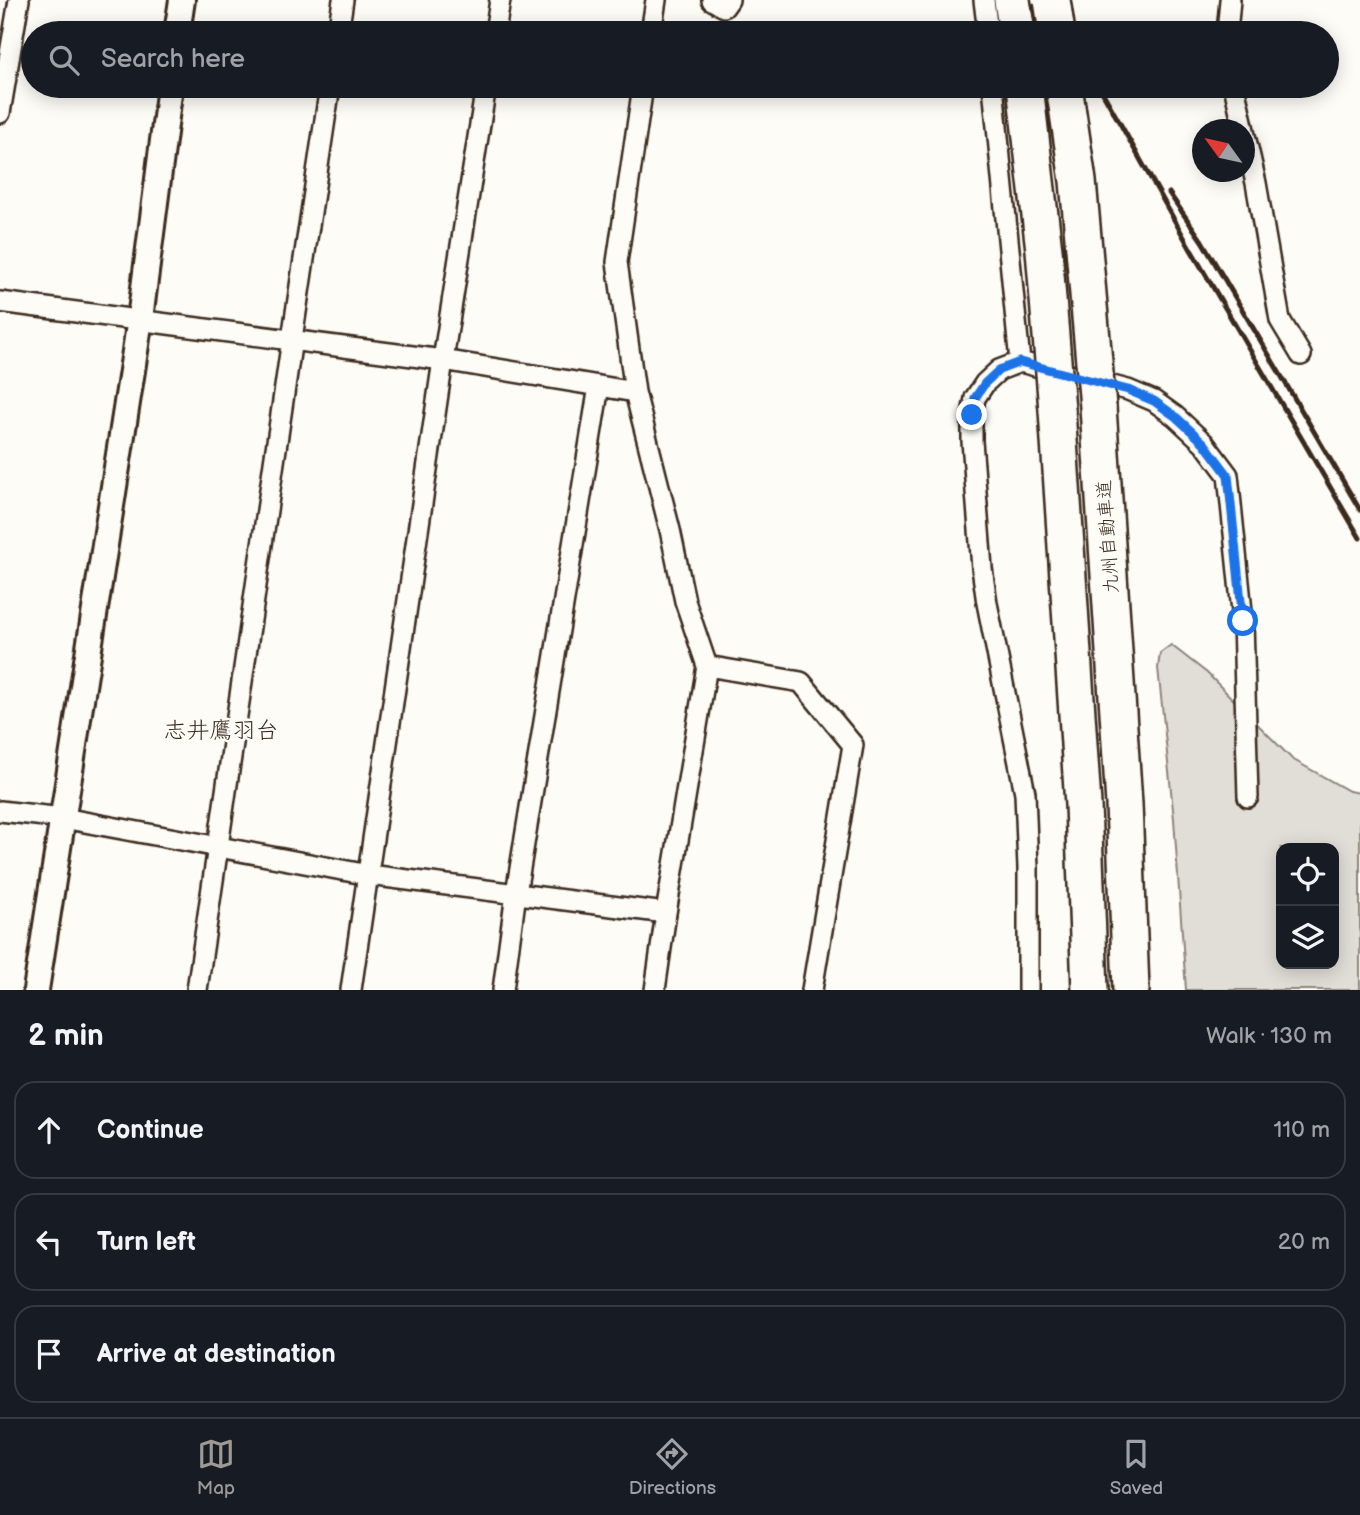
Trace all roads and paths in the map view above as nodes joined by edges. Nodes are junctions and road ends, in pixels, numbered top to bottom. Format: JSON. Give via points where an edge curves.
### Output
{"nodes":[{"id":1,"x":19,"y":0,"type":"edge"},
{"id":2,"x":182,"y":0,"type":"edge"},
{"id":3,"x":344,"y":0,"type":"edge"},
{"id":4,"x":500,"y":0,"type":"edge"},
{"id":5,"x":656,"y":0,"type":"edge"},
{"id":6,"x":712,"y":0,"type":"edge"},
{"id":7,"x":729,"y":0,"type":"edge"},
{"id":8,"x":984,"y":0,"type":"edge"},
{"id":9,"x":1012,"y":0,"type":"edge"},
{"id":10,"x":1052,"y":0,"type":"edge"},
{"id":11,"x":1230,"y":0,"type":"edge"},
{"id":12,"x":179,"y":21,"type":"edge"},
{"id":13,"x":340,"y":21,"type":"edge"},
{"id":14,"x":497,"y":21,"type":"edge"},
{"id":15,"x":653,"y":21,"type":"edge"},
{"id":16,"x":987,"y":21,"type":"edge"},
{"id":17,"x":1015,"y":21,"type":"edge"},
{"id":18,"x":1055,"y":21,"type":"edge"},
{"id":19,"x":1228,"y":21,"type":"edge"},
{"id":20,"x":168,"y":98,"type":"edge"},
{"id":21,"x":328,"y":98,"type":"edge"},
{"id":22,"x":484,"y":98,"type":"edge"},
{"id":23,"x":641,"y":98,"type":"edge"},
{"id":24,"x":994,"y":98,"type":"edge"},
{"id":25,"x":1026,"y":98,"type":"edge"},
{"id":26,"x":1066,"y":98,"type":"edge"},
{"id":27,"x":1237,"y":98,"type":"edge"},
{"id":28,"x":0,"y":113,"type":"edge"},
{"id":29,"x":1242,"y":119,"type":"edge"},
{"id":30,"x":1255,"y":179,"type":"edge"},
{"id":31,"x":0,"y":302,"type":"edge"},
{"id":32,"x":140,"y":319,"type":"junction"},
{"id":33,"x":292,"y":339,"type":"junction"},
{"id":34,"x":1301,"y":355,"type":"dead end"},
{"id":35,"x":443,"y":360,"type":"junction"},
{"id":36,"x":1020,"y":362,"type":"junction"},
{"id":37,"x":599,"y":386,"type":"junction"},
{"id":38,"x":635,"y":392,"type":"junction"},
{"id":39,"x":707,"y":666,"type":"junction"},
{"id":40,"x":1248,"y":797,"type":"dead end"},
{"id":41,"x":0,"y":811,"type":"edge"},
{"id":42,"x":63,"y":818,"type":"junction"},
{"id":43,"x":218,"y":847,"type":"junction"},
{"id":44,"x":369,"y":875,"type":"junction"},
{"id":45,"x":516,"y":893,"type":"junction"},
{"id":46,"x":666,"y":913,"type":"junction"},
{"id":47,"x":36,"y":990,"type":"edge"},
{"id":48,"x":197,"y":990,"type":"edge"},
{"id":49,"x":351,"y":990,"type":"edge"},
{"id":50,"x":503,"y":990,"type":"edge"},
{"id":51,"x":655,"y":990,"type":"edge"},
{"id":52,"x":812,"y":990,"type":"edge"},
{"id":53,"x":1028,"y":990,"type":"edge"},
{"id":54,"x":1090,"y":990,"type":"edge"},
{"id":55,"x":1131,"y":990,"type":"edge"}],
"edges":[{"from":1,"to":28,"type":"street"},
{"from":2,"to":12,"type":"street"},
{"from":3,"to":13,"type":"street"},
{"from":4,"to":14,"type":"street"},
{"from":5,"to":15,"type":"street"},
{"from":6,"to":7,"type":"street","via":[[724,7]]},
{"from":8,"to":16,"type":"street"},
{"from":9,"to":17,"type":"highway"},
{"from":10,"to":18,"type":"highway","bridge":true},
{"from":11,"to":19,"type":"street"},
{"from":20,"to":32,"type":"street"},
{"from":21,"to":33,"type":"street"},
{"from":22,"to":35,"type":"street"},
{"from":23,"to":38,"type":"street","via":[[617,262]]},
{"from":24,"to":36,"type":"street"},
{"from":25,"to":54,"type":"highway","bridge":true,"via":[[1057,410],[1083,805]]},
{"from":26,"to":55,"type":"highway","name":"九州自動車道","bridge":true,"via":[[1078,181],[1098,407],[1124,804]]},
{"from":27,"to":29,"type":"street"},
{"from":30,"to":34,"type":"street","via":[[1280,320]]},
{"from":31,"to":32,"type":"street"},
{"from":32,"to":33,"type":"street"},
{"from":32,"to":42,"type":"street"},
{"from":33,"to":35,"type":"street"},
{"from":33,"to":43,"type":"street"},
{"from":35,"to":37,"type":"street"},
{"from":35,"to":44,"type":"street"},
{"from":36,"to":40,"type":"street","via":[[1154,401],[1204,443],[1228,475],[1243,621]]},
{"from":36,"to":53,"type":"street","via":[[999,370],[975,398],[972,441],[987,603],[1025,793]]},
{"from":37,"to":38,"type":"street"},
{"from":37,"to":45,"type":"street"},
{"from":38,"to":39,"type":"street","via":[[685,601]]},
{"from":39,"to":46,"type":"street"},
{"from":39,"to":52,"type":"street","via":[[801,682],[853,745]]},
{"from":41,"to":42,"type":"street"},
{"from":42,"to":43,"type":"street"},
{"from":42,"to":47,"type":"street"},
{"from":43,"to":44,"type":"street"},
{"from":43,"to":48,"type":"street"},
{"from":44,"to":45,"type":"street"},
{"from":44,"to":49,"type":"street"},
{"from":45,"to":46,"type":"street"},
{"from":45,"to":50,"type":"street"},
{"from":46,"to":51,"type":"street"}]}
